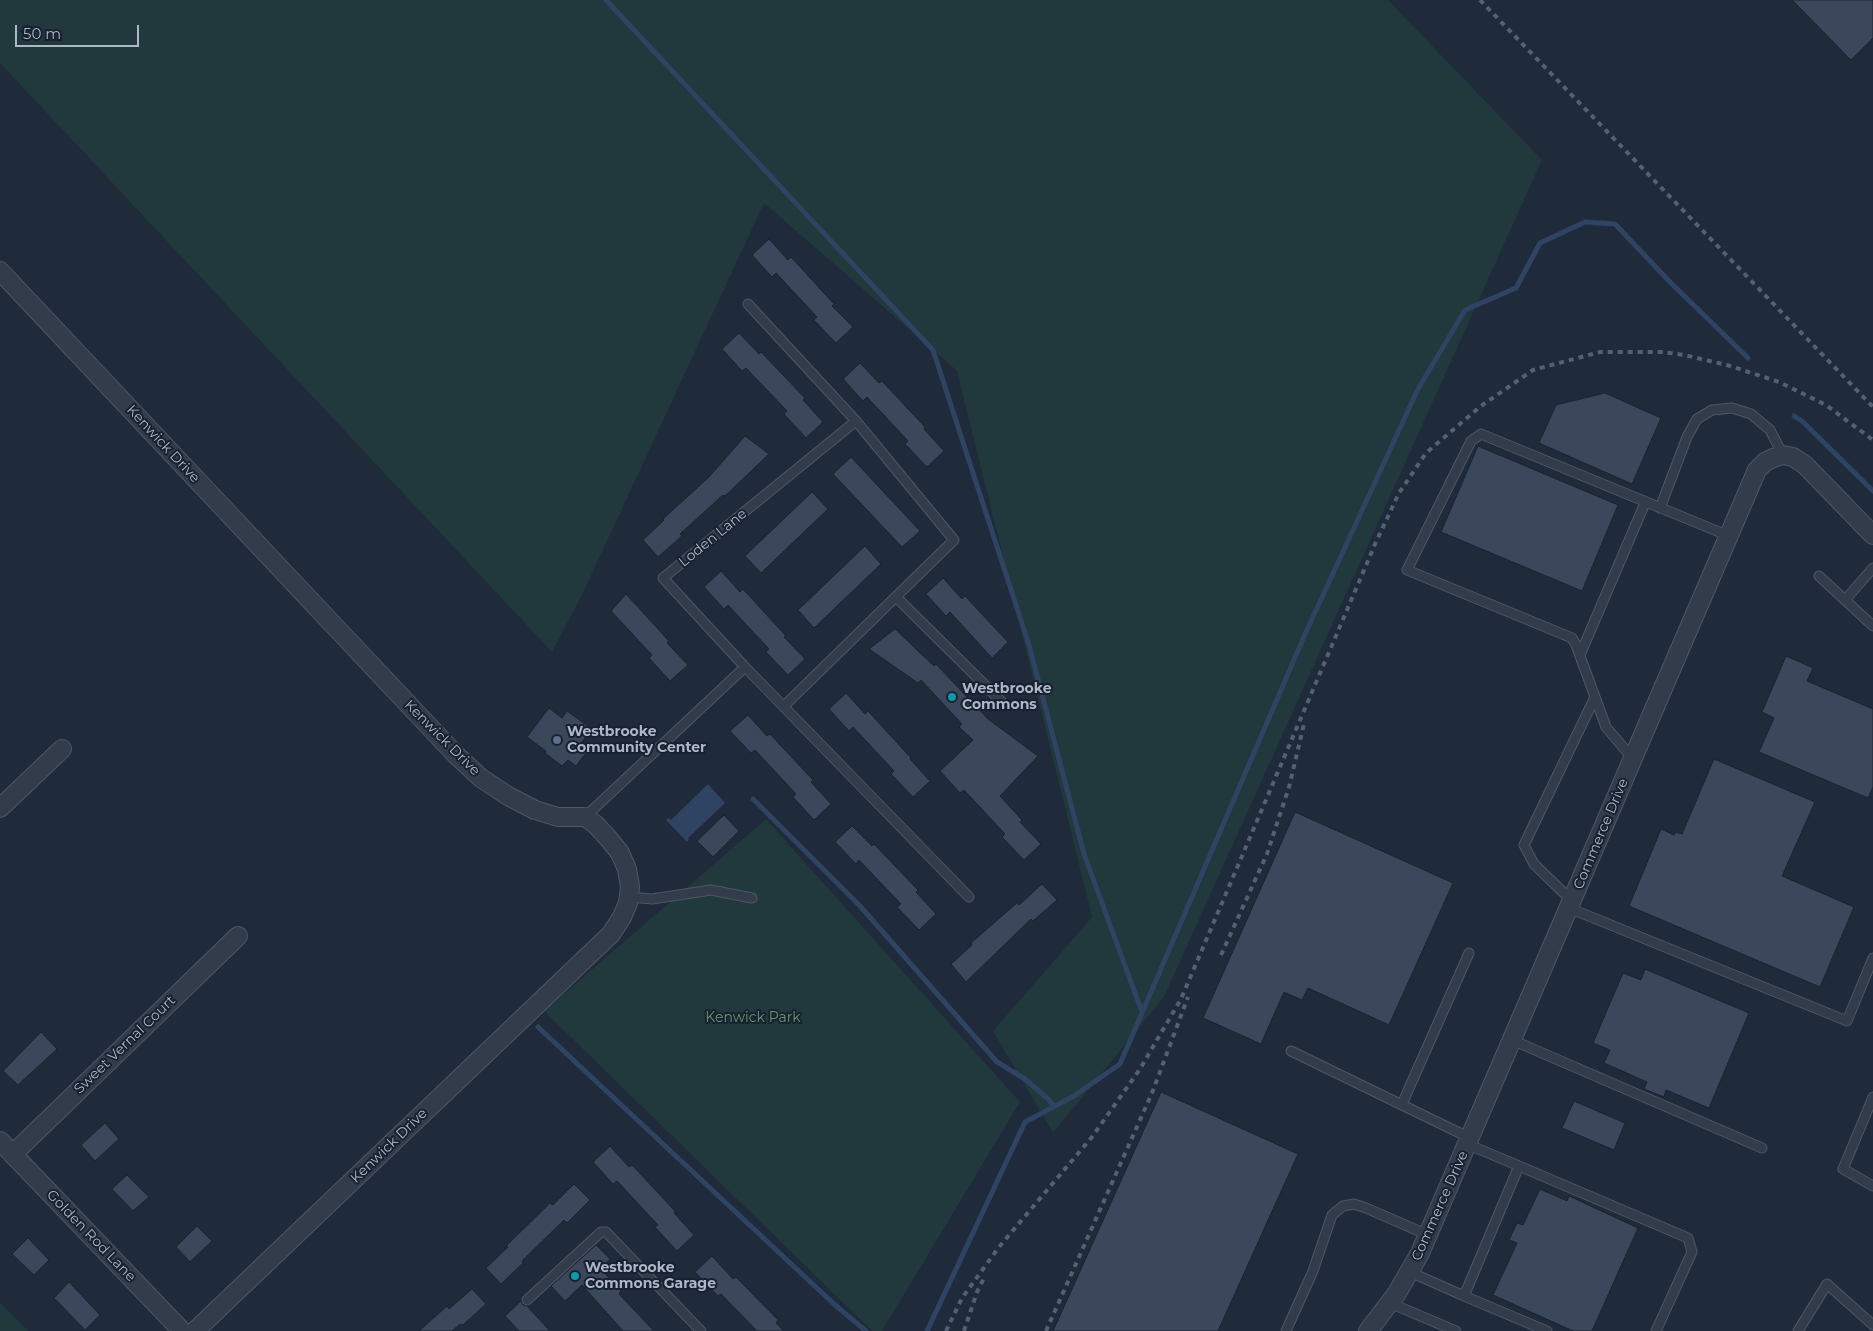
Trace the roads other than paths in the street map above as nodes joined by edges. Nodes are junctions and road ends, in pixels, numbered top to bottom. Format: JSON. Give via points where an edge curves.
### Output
{"nodes":[{"id":1,"x":0,"y":271,"type":"edge"},
{"id":2,"x":748,"y":304,"type":"dead end"},
{"id":3,"x":856,"y":421,"type":"junction"},
{"id":4,"x":1783,"y":455,"type":"junction"},
{"id":5,"x":1645,"y":503,"type":"junction"},
{"id":6,"x":1660,"y":508,"type":"junction"},
{"id":7,"x":1873,"y":535,"type":"edge"},
{"id":8,"x":1729,"y":536,"type":"junction"},
{"id":9,"x":1873,"y":568,"type":"edge"},
{"id":10,"x":1819,"y":576,"type":"dead end"},
{"id":11,"x":896,"y":597,"type":"junction"},
{"id":12,"x":1845,"y":600,"type":"junction"},
{"id":13,"x":1873,"y":626,"type":"edge"},
{"id":14,"x":1580,"y":656,"type":"junction"},
{"id":15,"x":745,"y":667,"type":"junction"},
{"id":16,"x":1595,"y":697,"type":"junction"},
{"id":17,"x":1002,"y":702,"type":"dead end"},
{"id":18,"x":784,"y":706,"type":"junction"},
{"id":19,"x":62,"y":749,"type":"dead end"},
{"id":20,"x":1633,"y":759,"type":"junction"},
{"id":21,"x":0,"y":808,"type":"edge"},
{"id":22,"x":585,"y":817,"type":"junction"},
{"id":23,"x":969,"y":896,"type":"dead end"},
{"id":24,"x":629,"y":897,"type":"junction"},
{"id":25,"x":752,"y":898,"type":"dead end"},
{"id":26,"x":1571,"y":904,"type":"junction"},
{"id":27,"x":238,"y":936,"type":"dead end"},
{"id":28,"x":1469,"y":953,"type":"dead end"},
{"id":29,"x":1873,"y":958,"type":"edge"},
{"id":30,"x":1512,"y":1040,"type":"junction"},
{"id":31,"x":1291,"y":1051,"type":"dead end"},
{"id":32,"x":1873,"y":1097,"type":"edge"},
{"id":33,"x":1402,"y":1104,"type":"junction"},
{"id":34,"x":0,"y":1141,"type":"edge"},
{"id":35,"x":1469,"y":1141,"type":"junction"},
{"id":36,"x":1762,"y":1148,"type":"dead end"},
{"id":37,"x":12,"y":1154,"type":"junction"},
{"id":38,"x":1519,"y":1166,"type":"junction"},
{"id":39,"x":1873,"y":1186,"type":"edge"},
{"id":40,"x":1428,"y":1235,"type":"junction"},
{"id":41,"x":1410,"y":1272,"type":"junction"},
{"id":42,"x":1464,"y":1296,"type":"junction"},
{"id":43,"x":527,"y":1300,"type":"dead end"},
{"id":44,"x":1390,"y":1303,"type":"junction"},
{"id":45,"x":1873,"y":1325,"type":"edge"},
{"id":46,"x":182,"y":1331,"type":"edge"},
{"id":47,"x":195,"y":1331,"type":"edge"},
{"id":48,"x":701,"y":1331,"type":"edge"},
{"id":49,"x":1286,"y":1331,"type":"edge"},
{"id":50,"x":1368,"y":1331,"type":"edge"},
{"id":51,"x":1456,"y":1331,"type":"edge"},
{"id":52,"x":1547,"y":1331,"type":"edge"},
{"id":53,"x":1656,"y":1331,"type":"edge"},
{"id":54,"x":1798,"y":1331,"type":"edge"}],
"edges":[{"from":1,"to":22,"type":"street","name":"Kenwick Drive","via":[[456,755],[481,778],[535,810],[558,817]]},
{"from":2,"to":3,"type":"lane"},
{"from":3,"to":11,"type":"lane","via":[[954,540]]},
{"from":3,"to":15,"type":"lane","name":"Loden Lane","via":[[663,578]]},
{"from":4,"to":6,"type":"lane","via":[[1770,430],[1751,414],[1732,408],[1712,410],[1697,420],[1687,437]]},
{"from":4,"to":7,"type":"street","via":[[1793,456],[1805,465]]},
{"from":4,"to":8,"type":"street","name":"Commerce Drive","via":[[1765,462],[1757,470]]},
{"from":5,"to":6,"type":"lane"},
{"from":5,"to":14,"type":"lane"},
{"from":5,"to":14,"type":"lane","via":[[1481,434],[1471,441],[1407,570],[1572,638]]},
{"from":6,"to":8,"type":"lane"},
{"from":8,"to":20,"type":"street","name":"Commerce Drive"},
{"from":9,"to":12,"type":"lane"},
{"from":10,"to":12,"type":"lane"},
{"from":11,"to":17,"type":"lane"},
{"from":11,"to":18,"type":"lane"},
{"from":12,"to":13,"type":"lane"},
{"from":14,"to":16,"type":"lane"},
{"from":15,"to":18,"type":"lane","name":"Loden Lane"},
{"from":15,"to":22,"type":"lane"},
{"from":16,"to":20,"type":"lane","via":[[1606,727]]},
{"from":16,"to":26,"type":"lane","via":[[1524,845],[1534,864]]},
{"from":18,"to":23,"type":"lane","name":"Loden Lane"},
{"from":19,"to":21,"type":"street"},
{"from":20,"to":26,"type":"street","name":"Commerce Drive"},
{"from":22,"to":24,"type":"street","name":"Kenwick Drive","via":[[620,853],[627,869]]},
{"from":24,"to":25,"type":"lane","via":[[652,899],[711,890]]},
{"from":24,"to":47,"type":"street","name":"Kenwick Drive","via":[[611,934]]},
{"from":26,"to":29,"type":"lane","via":[[1846,1021]]},
{"from":26,"to":30,"type":"street","name":"Commerce Drive"},
{"from":27,"to":37,"type":"street","name":"Sweet Vernal Court"},
{"from":28,"to":33,"type":"lane"},
{"from":30,"to":35,"type":"street","name":"Commerce Drive"},
{"from":30,"to":36,"type":"lane"},
{"from":31,"to":33,"type":"lane"},
{"from":32,"to":39,"type":"lane","via":[[1843,1169]]},
{"from":33,"to":35,"type":"lane"},
{"from":34,"to":37,"type":"street","name":"Golden Rod Lane"},
{"from":35,"to":38,"type":"lane"},
{"from":35,"to":40,"type":"street","name":"Commerce Drive"},
{"from":37,"to":46,"type":"street","name":"Golden Rod Lane"},
{"from":38,"to":42,"type":"lane"},
{"from":38,"to":53,"type":"lane","via":[[1688,1238],[1692,1252]]},
{"from":40,"to":41,"type":"street","name":"Commerce Drive"},
{"from":40,"to":49,"type":"lane","via":[[1366,1208],[1354,1204],[1343,1206],[1332,1216],[1313,1271]]},
{"from":41,"to":42,"type":"lane"},
{"from":41,"to":44,"type":"street","name":"Commerce Drive"},
{"from":42,"to":52,"type":"lane"},
{"from":43,"to":48,"type":"lane","via":[[601,1232],[606,1232]]},
{"from":44,"to":50,"type":"street","name":"Commerce Drive"},
{"from":44,"to":51,"type":"lane"},
{"from":45,"to":54,"type":"lane","via":[[1827,1284]]}]}
